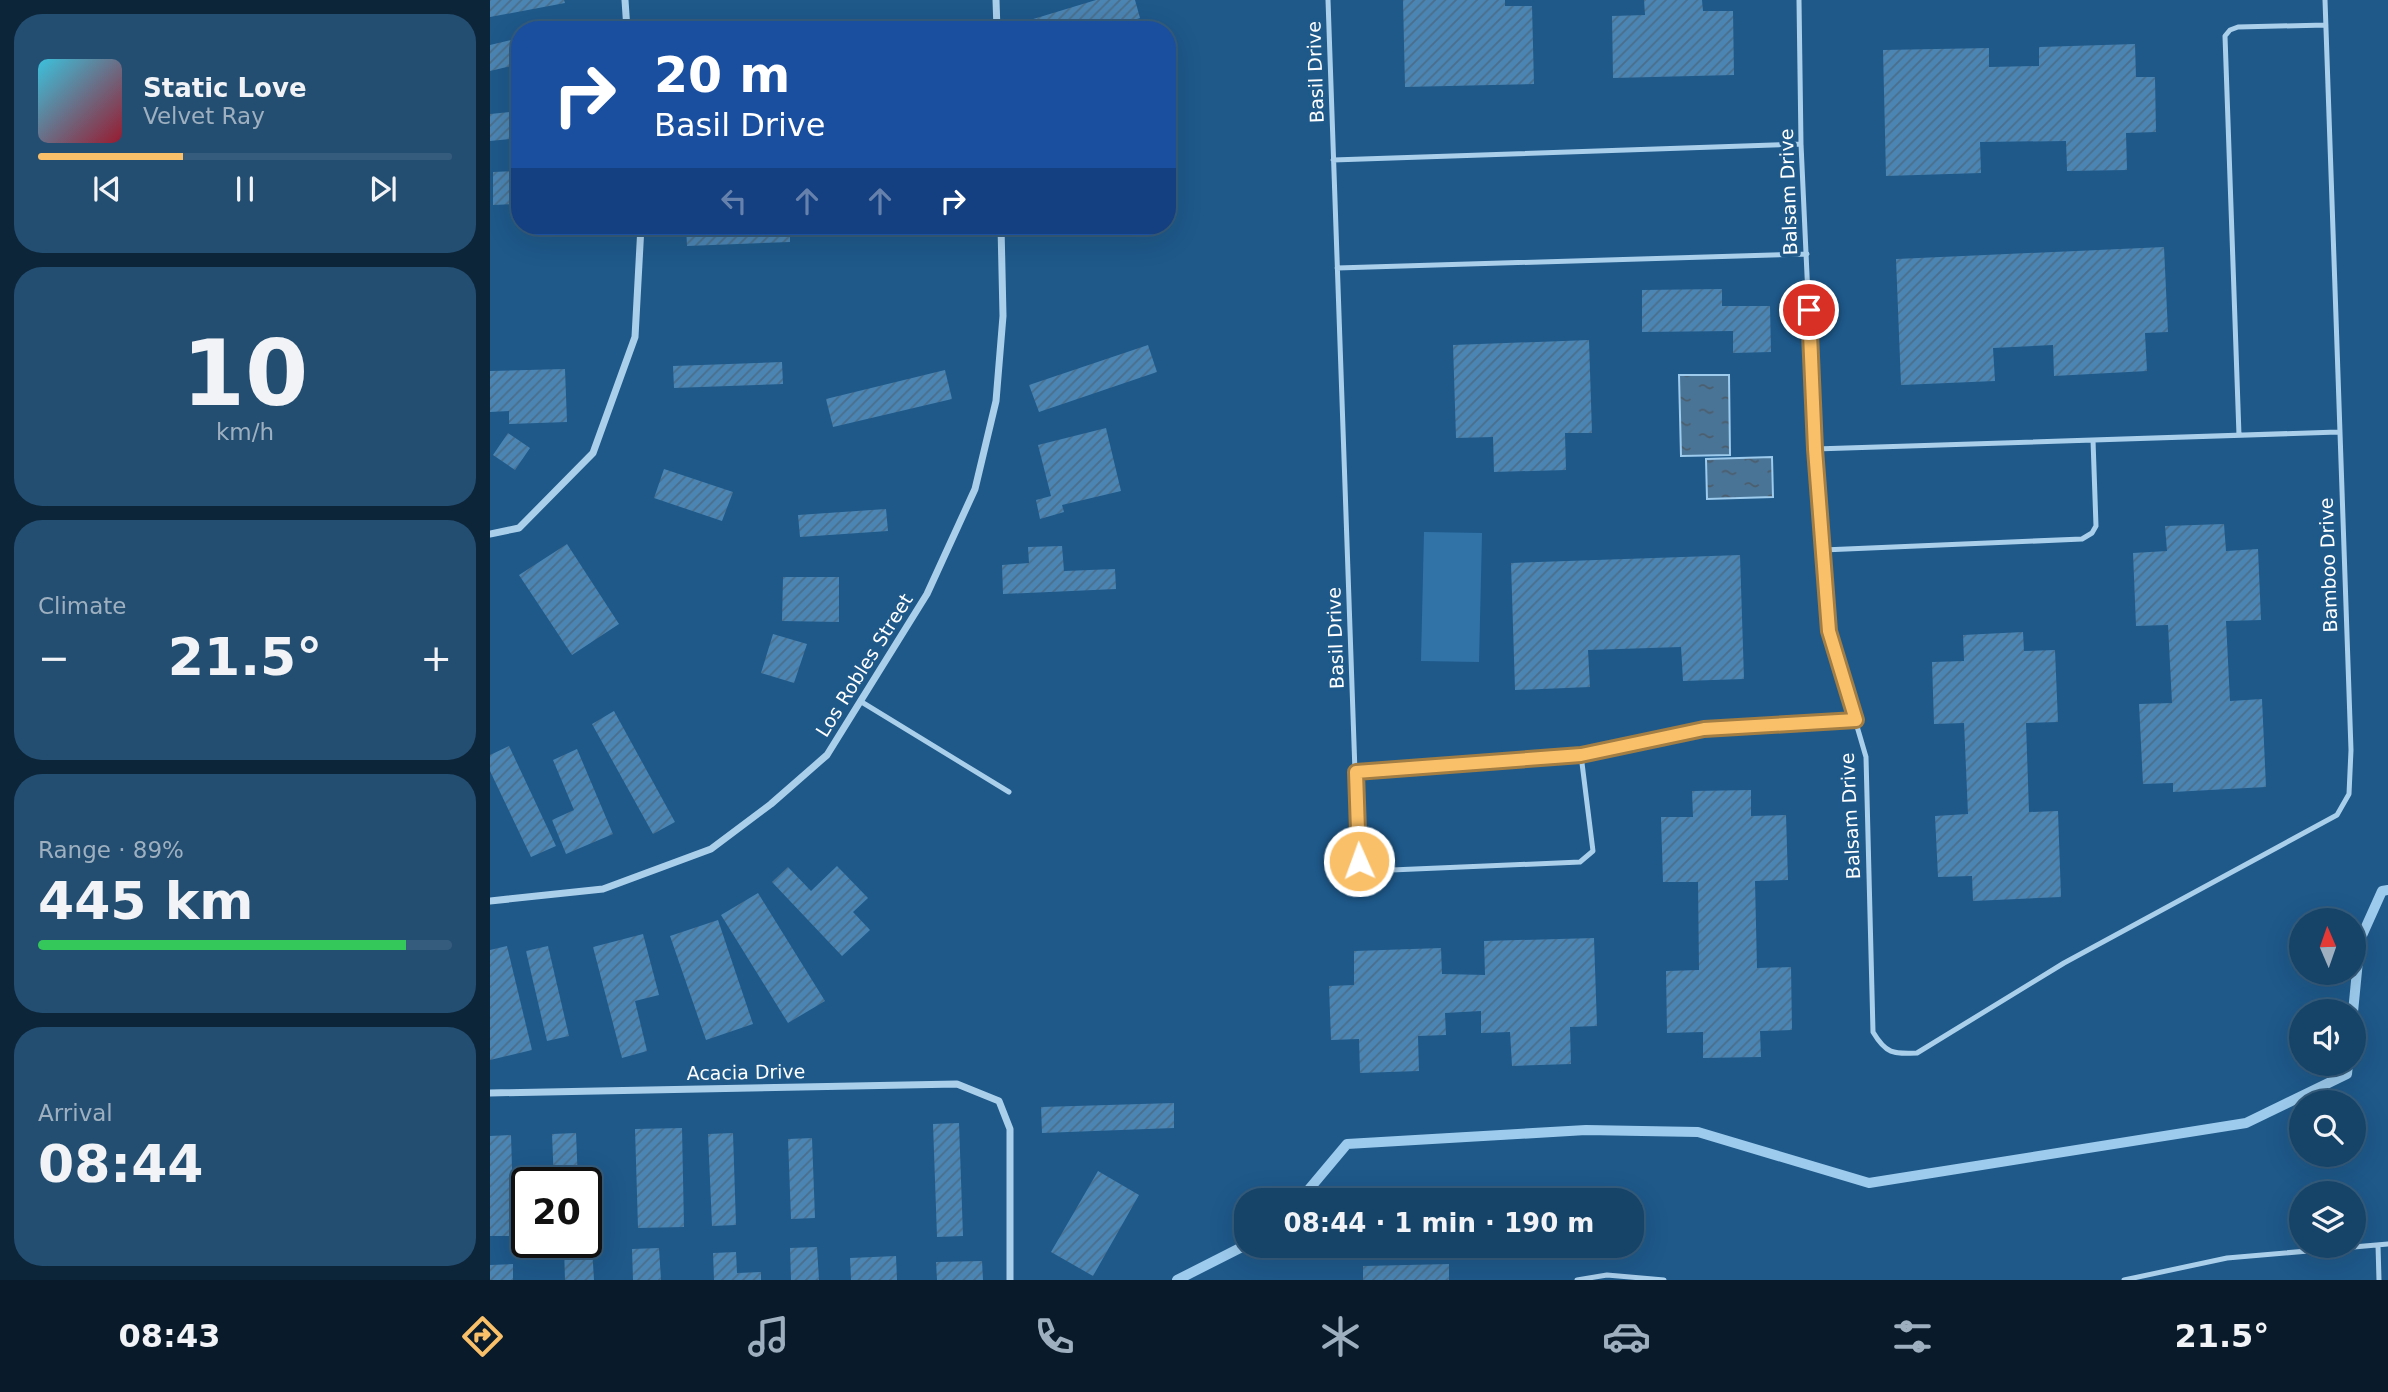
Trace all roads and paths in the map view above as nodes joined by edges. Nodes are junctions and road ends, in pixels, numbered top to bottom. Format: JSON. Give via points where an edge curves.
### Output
{"nodes":[{"id":1,"x":625,"y":0,"type":"edge"},
{"id":2,"x":996,"y":0,"type":"edge"},
{"id":3,"x":1328,"y":0,"type":"edge"},
{"id":4,"x":1800,"y":0,"type":"edge"},
{"id":5,"x":2325,"y":0,"type":"edge"},
{"id":6,"x":626,"y":21,"type":"edge"},
{"id":7,"x":997,"y":21,"type":"edge"},
{"id":8,"x":2326,"y":24,"type":"junction"},
{"id":9,"x":1801,"y":144,"type":"junction"},
{"id":10,"x":1333,"y":160,"type":"junction"},
{"id":11,"x":641,"y":235,"type":"edge"},
{"id":12,"x":1001,"y":235,"type":"edge"},
{"id":13,"x":1807,"y":254,"type":"junction"},
{"id":14,"x":1337,"y":268,"type":"junction"},
{"id":15,"x":2338,"y":432,"type":"junction"},
{"id":16,"x":2239,"y":435,"type":"junction"},
{"id":17,"x":2093,"y":440,"type":"junction"},
{"id":18,"x":1815,"y":449,"type":"junction"},
{"id":19,"x":490,"y":534,"type":"edge"},
{"id":20,"x":1823,"y":550,"type":"junction"},
{"id":21,"x":860,"y":701,"type":"junction"},
{"id":22,"x":1856,"y":720,"type":"junction"},
{"id":23,"x":1581,"y":755,"type":"junction"},
{"id":24,"x":1356,"y":772,"type":"junction"},
{"id":25,"x":1009,"y":792,"type":"dead end"},
{"id":26,"x":490,"y":901,"type":"edge"},
{"id":27,"x":2064,"y":963,"type":"joint"},
{"id":28,"x":490,"y":1093,"type":"edge"},
{"id":29,"x":2378,"y":1244,"type":"junction"},
{"id":30,"x":2388,"y":1244,"type":"edge"},
{"id":31,"x":1010,"y":1280,"type":"edge"},
{"id":32,"x":1577,"y":1280,"type":"edge"},
{"id":33,"x":1664,"y":1280,"type":"edge"},
{"id":34,"x":2124,"y":1280,"type":"edge"},
{"id":35,"x":2379,"y":1280,"type":"edge"}],
"edges":[{"from":1,"to":6,"type":"street"},
{"from":2,"to":7,"type":"street"},
{"from":3,"to":10,"type":"lane","name":"Basil Drive"},
{"from":4,"to":9,"type":"lane","name":"Balsam Drive"},
{"from":5,"to":8,"type":"lane","name":"Bamboo Drive"},
{"from":8,"to":15,"type":"lane","name":"Bamboo Drive"},
{"from":8,"to":16,"type":"lane","via":[[2238,27],[2225,36]]},
{"from":9,"to":10,"type":"lane"},
{"from":9,"to":13,"type":"lane","name":"Balsam Drive"},
{"from":10,"to":14,"type":"lane","name":"Basil Drive"},
{"from":11,"to":19,"type":"street","via":[[635,337],[593,453],[519,528]]},
{"from":12,"to":21,"type":"street","name":"Los Robles Street","via":[[1003,316],[996,401],[975,489],[927,594]]},
{"from":13,"to":14,"type":"lane"},
{"from":13,"to":18,"type":"lane","name":"Balsam Drive"},
{"from":14,"to":24,"type":"lane","name":"Basil Drive"},
{"from":15,"to":16,"type":"lane"},
{"from":15,"to":27,"type":"lane","name":"Bamboo Drive","via":[[2349,794],[2337,816]]},
{"from":16,"to":17,"type":"lane"},
{"from":17,"to":18,"type":"lane"},
{"from":17,"to":20,"type":"lane","via":[[2096,526],[2082,539]]},
{"from":18,"to":20,"type":"lane","name":"Balsam Drive"},
{"from":20,"to":22,"type":"lane","name":"Balsam Drive","via":[[1829,631]]},
{"from":21,"to":25,"type":"lane"},
{"from":21,"to":26,"type":"street","name":"Los Robles Street","via":[[827,755],[710,849],[603,889]]},
{"from":22,"to":23,"type":"lane","via":[[1704,729]]},
{"from":22,"to":27,"type":"lane","name":"Balsam Drive","via":[[1866,757],[1873,1032],[1882,1048],[1897,1054],[1917,1053]]},
{"from":23,"to":24,"type":"lane"},
{"from":23,"to":24,"type":"lane","name":"Basil Drive","via":[[1593,851],[1580,862],[1368,871],[1359,861]]},
{"from":28,"to":31,"type":"street","name":"Acacia Drive","via":[[957,1084],[999,1101],[1010,1129]]},
{"from":29,"to":30,"type":"lane"},
{"from":29,"to":34,"type":"lane","via":[[2227,1258]]},
{"from":29,"to":35,"type":"lane"},
{"from":32,"to":33,"type":"lane","via":[[1607,1275]]}]}
